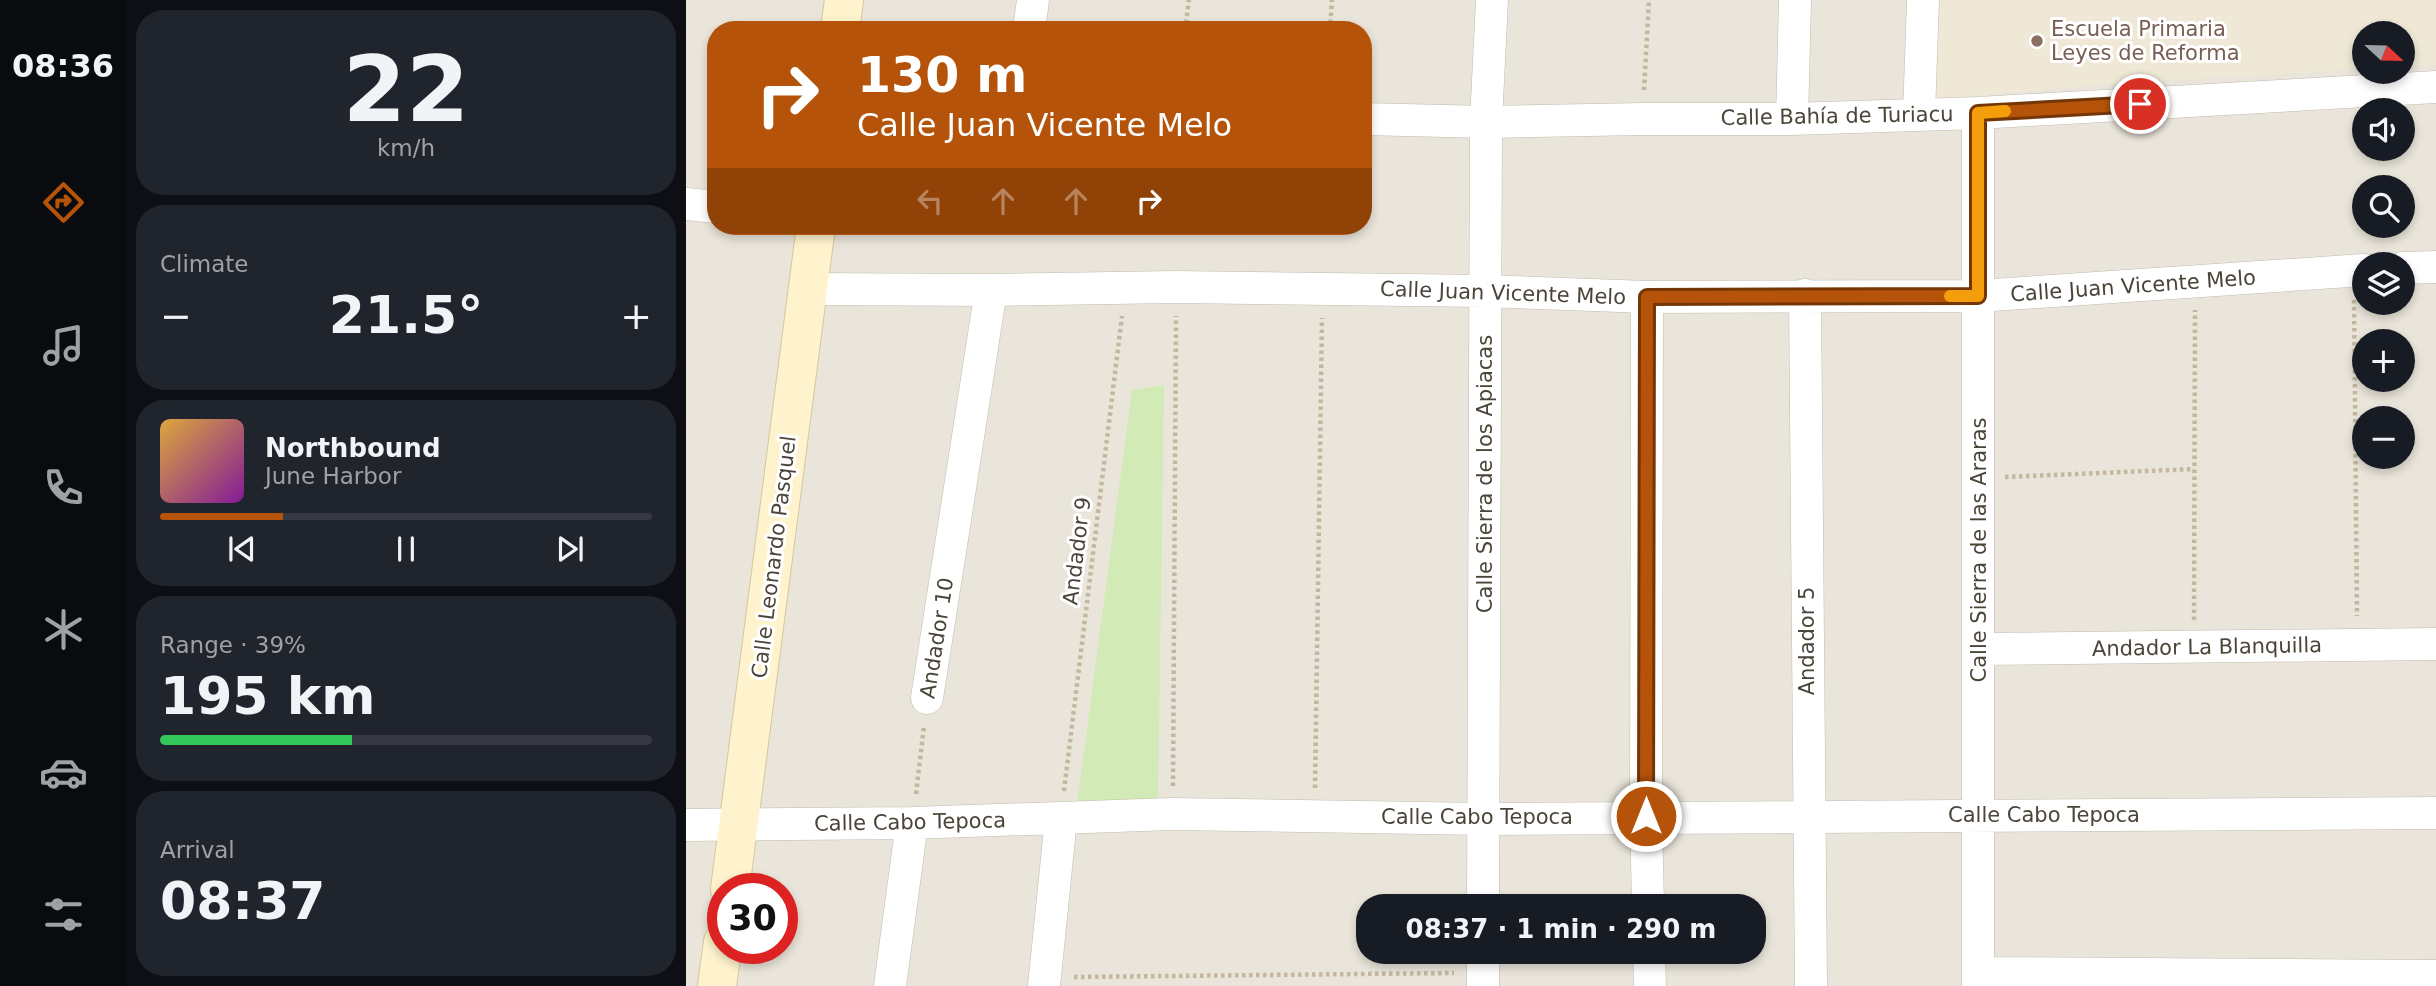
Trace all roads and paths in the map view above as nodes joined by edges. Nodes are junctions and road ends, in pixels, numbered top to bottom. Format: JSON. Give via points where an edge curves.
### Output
{"nodes":[{"id":1,"x":844,"y":0,"type":"edge"},
{"id":2,"x":1033,"y":0,"type":"edge"},
{"id":3,"x":1189,"y":0,"type":"edge"},
{"id":4,"x":1332,"y":0,"type":"edge"},
{"id":5,"x":1492,"y":0,"type":"edge"},
{"id":6,"x":1648,"y":0,"type":"edge"},
{"id":7,"x":1795,"y":0,"type":"edge"},
{"id":8,"x":1923,"y":0,"type":"edge"},
{"id":9,"x":841,"y":21,"type":"edge"},
{"id":10,"x":1030,"y":21,"type":"edge"},
{"id":11,"x":1186,"y":21,"type":"edge"},
{"id":12,"x":1331,"y":21,"type":"edge"},
{"id":13,"x":2436,"y":87,"type":"edge"},
{"id":14,"x":1978,"y":113,"type":"junction"},
{"id":15,"x":1919,"y":115,"type":"junction"},
{"id":16,"x":1643,"y":119,"type":"junction"},
{"id":17,"x":1792,"y":119,"type":"junction"},
{"id":18,"x":1372,"y":120,"type":"edge"},
{"id":19,"x":1486,"y":122,"type":"junction"},
{"id":20,"x":686,"y":204,"type":"edge"},
{"id":21,"x":707,"y":206,"type":"edge"},
{"id":22,"x":815,"y":235,"type":"edge"},
{"id":23,"x":2436,"y":267,"type":"edge"},
{"id":24,"x":2415,"y":268,"type":"edge"},
{"id":25,"x":2352,"y":271,"type":"edge"},
{"id":26,"x":2195,"y":282,"type":"junction"},
{"id":27,"x":1125,"y":287,"type":"junction"},
{"id":28,"x":1176,"y":287,"type":"junction"},
{"id":29,"x":1322,"y":288,"type":"junction"},
{"id":30,"x":809,"y":289,"type":"junction"},
{"id":31,"x":991,"y":290,"type":"junction"},
{"id":32,"x":1486,"y":291,"type":"junction"},
{"id":33,"x":1805,"y":295,"type":"junction"},
{"id":34,"x":1978,"y":296,"type":"junction"},
{"id":35,"x":1647,"y":297,"type":"junction"},
{"id":36,"x":2359,"y":315,"type":"edge"},
{"id":37,"x":2193,"y":469,"type":"junction"},
{"id":38,"x":1979,"y":478,"type":"junction"},
{"id":39,"x":2358,"y":644,"type":"junction"},
{"id":40,"x":2436,"y":644,"type":"edge"},
{"id":41,"x":2193,"y":647,"type":"junction"},
{"id":42,"x":1978,"y":649,"type":"junction"},
{"id":43,"x":927,"y":698,"type":"joint"},
{"id":44,"x":2436,"y":813,"type":"edge"},
{"id":45,"x":1172,"y":814,"type":"junction"},
{"id":46,"x":1646,"y":816,"type":"junction"},
{"id":47,"x":1979,"y":816,"type":"junction"},
{"id":48,"x":1314,"y":817,"type":"junction"},
{"id":49,"x":1809,"y":817,"type":"junction"},
{"id":50,"x":1484,"y":818,"type":"junction"},
{"id":51,"x":1061,"y":819,"type":"junction"},
{"id":52,"x":912,"y":823,"type":"junction"},
{"id":53,"x":686,"y":825,"type":"edge"},
{"id":54,"x":739,"y":825,"type":"junction"},
{"id":55,"x":732,"y":873,"type":"edge"},
{"id":56,"x":1483,"y":894,"type":"edge"},
{"id":57,"x":1648,"y":894,"type":"edge"},
{"id":58,"x":720,"y":964,"type":"edge"},
{"id":59,"x":1649,"y":964,"type":"edge"},
{"id":60,"x":1483,"y":970,"type":"edge"},
{"id":61,"x":2436,"y":976,"type":"edge"},
{"id":62,"x":1979,"y":979,"type":"edge"},
{"id":63,"x":1045,"y":982,"type":"edge"},
{"id":64,"x":717,"y":986,"type":"edge"},
{"id":65,"x":890,"y":986,"type":"edge"},
{"id":66,"x":1650,"y":986,"type":"edge"},
{"id":67,"x":1811,"y":986,"type":"edge"}],
"edges":[{"from":1,"to":9,"type":"street"},
{"from":2,"to":10,"type":"street"},
{"from":3,"to":11,"type":"path"},
{"from":4,"to":12,"type":"path"},
{"from":5,"to":19,"type":"street","name":"Calle Sierra de los Apiacas"},
{"from":6,"to":16,"type":"path"},
{"from":7,"to":17,"type":"street"},
{"from":8,"to":15,"type":"street"},
{"from":13,"to":14,"type":"street","name":"Calle Bahía de Turiacu"},
{"from":14,"to":15,"type":"street","name":"Calle Bahía de Turiacu"},
{"from":14,"to":34,"type":"street","name":"Calle Sierra de las Araras"},
{"from":15,"to":17,"type":"street","name":"Calle Bahía de Turiacu"},
{"from":16,"to":17,"type":"street","name":"Calle Bahía de Turiacu"},
{"from":16,"to":19,"type":"street","name":"Calle Bahía de Turiacu"},
{"from":18,"to":19,"type":"street","name":"Calle Bahía de Turiacu"},
{"from":19,"to":32,"type":"street","name":"Calle Sierra de los Apiacas"},
{"from":20,"to":21,"type":"street"},
{"from":22,"to":30,"type":"street","name":"Calle Leonardo Pasquel"},
{"from":23,"to":24,"type":"street"},
{"from":25,"to":26,"type":"street","name":"Calle Juan Vicente Melo"},
{"from":26,"to":34,"type":"street","name":"Calle Juan Vicente Melo"},
{"from":26,"to":37,"type":"path"},
{"from":27,"to":28,"type":"street","name":"Calle Juan Vicente Melo"},
{"from":27,"to":31,"type":"street","name":"Calle Juan Vicente Melo"},
{"from":27,"to":51,"type":"path","name":"Andador 9"},
{"from":28,"to":29,"type":"street","name":"Calle Juan Vicente Melo"},
{"from":28,"to":45,"type":"path"},
{"from":29,"to":32,"type":"street","name":"Calle Juan Vicente Melo"},
{"from":29,"to":48,"type":"path"},
{"from":30,"to":31,"type":"street","name":"Calle Juan Vicente Melo"},
{"from":30,"to":54,"type":"street","name":"Calle Leonardo Pasquel"},
{"from":31,"to":43,"type":"street","name":"Andador 10"},
{"from":32,"to":35,"type":"street","name":"Calle Juan Vicente Melo"},
{"from":32,"to":50,"type":"street","name":"Calle Sierra de los Apiacas"},
{"from":33,"to":34,"type":"street","name":"Calle Juan Vicente Melo"},
{"from":33,"to":35,"type":"street","name":"Calle Juan Vicente Melo"},
{"from":33,"to":49,"type":"street","name":"Andador 5"},
{"from":34,"to":38,"type":"street","name":"Calle Sierra de las Araras"},
{"from":35,"to":46,"type":"street"},
{"from":36,"to":39,"type":"path"},
{"from":37,"to":38,"type":"path"},
{"from":37,"to":41,"type":"path"},
{"from":38,"to":42,"type":"street","name":"Calle Sierra de las Araras"},
{"from":39,"to":40,"type":"street","name":"Andador La Blanquilla"},
{"from":39,"to":41,"type":"street","name":"Andador La Blanquilla"},
{"from":41,"to":42,"type":"street","name":"Andador La Blanquilla"},
{"from":42,"to":47,"type":"street","name":"Calle Sierra de las Araras"},
{"from":43,"to":52,"type":"path","name":"Andador 10"},
{"from":44,"to":47,"type":"street","name":"Calle Cabo Tepoca"},
{"from":45,"to":48,"type":"street","name":"Calle Cabo Tepoca"},
{"from":45,"to":51,"type":"street","name":"Calle Cabo Tepoca"},
{"from":46,"to":49,"type":"street","name":"Calle Cabo Tepoca"},
{"from":46,"to":50,"type":"street","name":"Calle Cabo Tepoca"},
{"from":46,"to":57,"type":"street"},
{"from":47,"to":49,"type":"street","name":"Calle Cabo Tepoca"},
{"from":47,"to":62,"type":"street","name":"Calle Sierra de las Araras"},
{"from":48,"to":50,"type":"street","name":"Calle Cabo Tepoca"},
{"from":49,"to":67,"type":"street","name":"Andador 5"},
{"from":50,"to":56,"type":"street","name":"Calle Sierra de los Apiacas"},
{"from":51,"to":52,"type":"street","name":"Calle Cabo Tepoca"},
{"from":51,"to":63,"type":"street"},
{"from":52,"to":54,"type":"street","name":"Calle Cabo Tepoca"},
{"from":52,"to":65,"type":"street"},
{"from":53,"to":54,"type":"street","name":"Calle Cabo Tepoca"},
{"from":54,"to":55,"type":"street","name":"Calle Leonardo Pasquel"},
{"from":58,"to":64,"type":"street"},
{"from":59,"to":66,"type":"street"},
{"from":60,"to":63,"type":"path"},
{"from":61,"to":62,"type":"street"}]}
